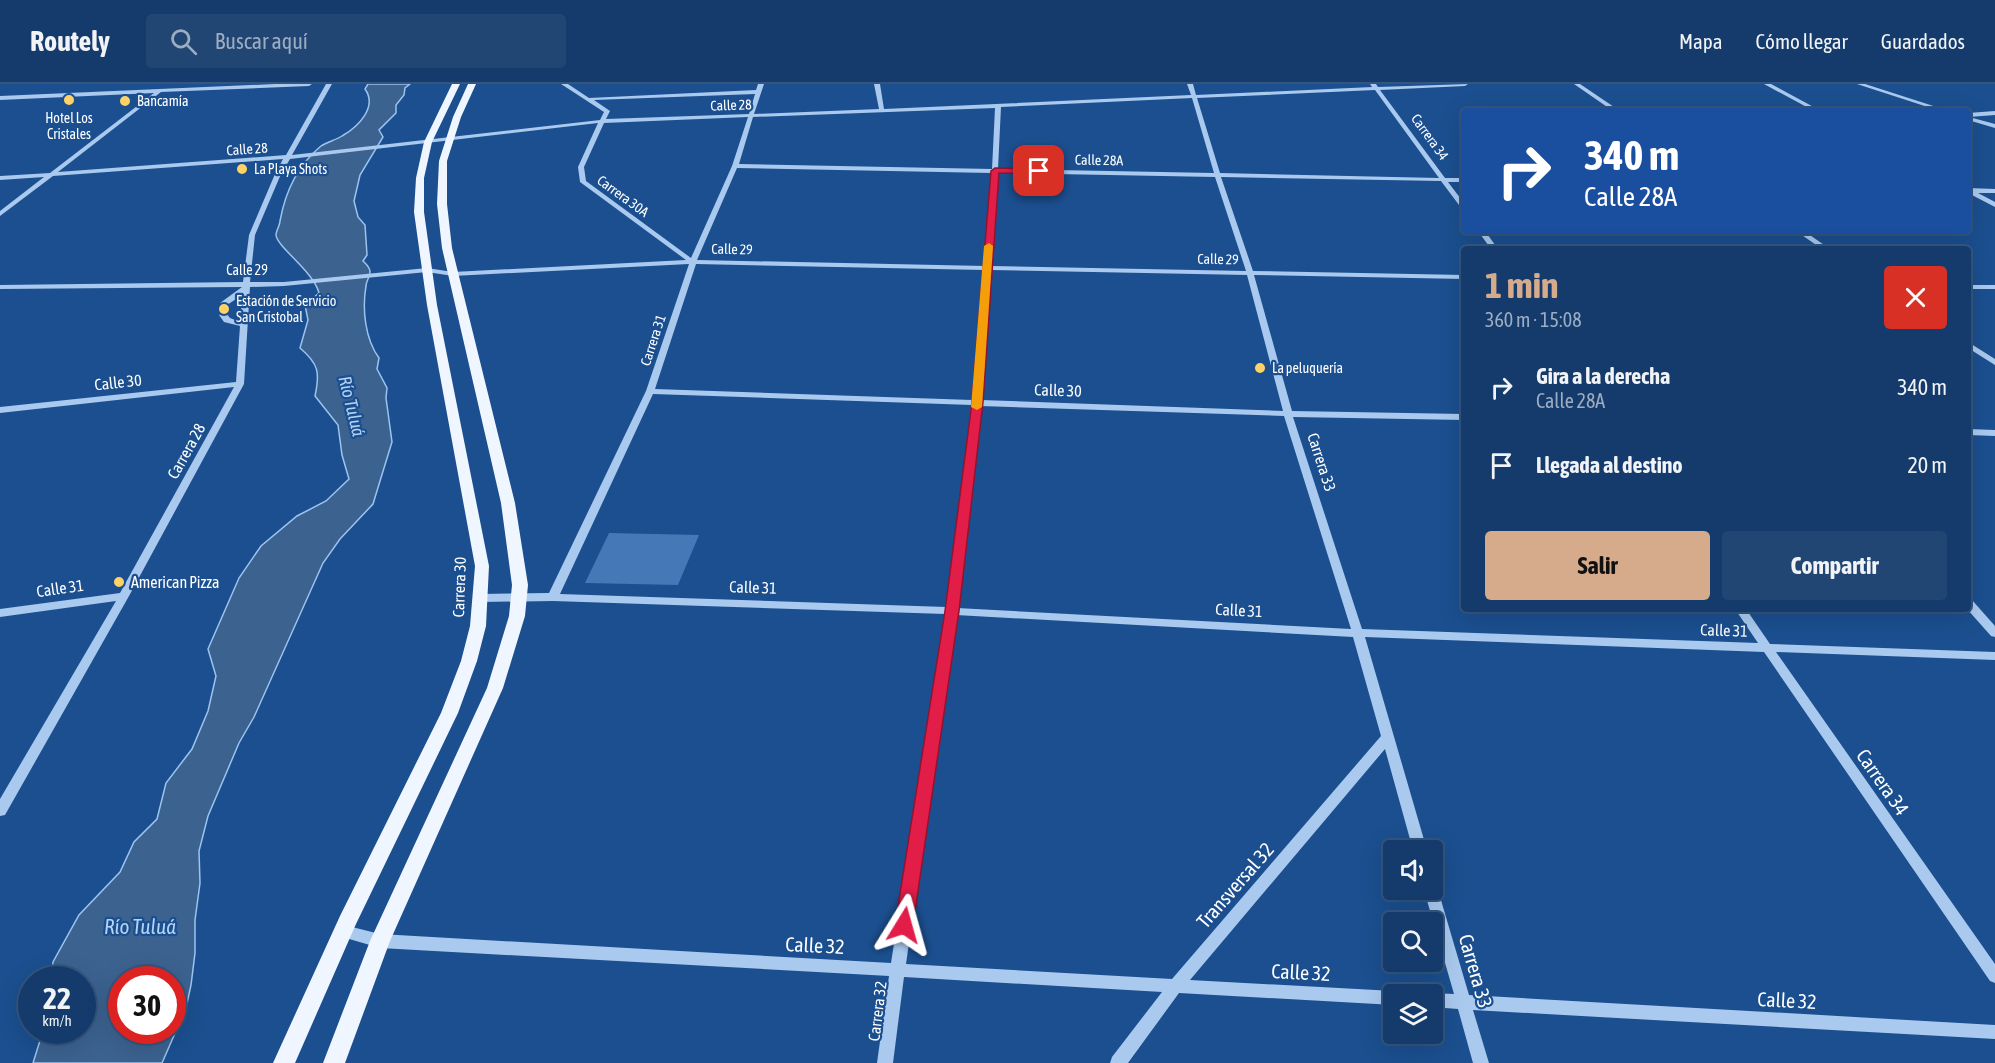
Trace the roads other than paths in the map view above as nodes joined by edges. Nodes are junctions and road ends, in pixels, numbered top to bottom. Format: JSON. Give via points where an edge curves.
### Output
{"nodes":[{"id":1,"x":168,"y":84,"type":"edge"},
{"id":2,"x":309,"y":84,"type":"edge"},
{"id":3,"x":329,"y":84,"type":"edge"},
{"id":4,"x":456,"y":84,"type":"edge"},
{"id":5,"x":472,"y":84,"type":"edge"},
{"id":6,"x":564,"y":84,"type":"edge"},
{"id":7,"x":761,"y":84,"type":"edge"},
{"id":8,"x":877,"y":84,"type":"edge"},
{"id":9,"x":1190,"y":84,"type":"edge"},
{"id":10,"x":1465,"y":84,"type":"edge"},
{"id":11,"x":1577,"y":84,"type":"edge"},
{"id":12,"x":1767,"y":84,"type":"edge"},
{"id":13,"x":1860,"y":84,"type":"edge"},
{"id":14,"x":1374,"y":86,"type":"edge"},
{"id":15,"x":159,"y":92,"type":"junction"},
{"id":16,"x":758,"y":92,"type":"junction"},
{"id":17,"x":1194,"y":96,"type":"junction"},
{"id":18,"x":0,"y":98,"type":"edge"},
{"id":19,"x":590,"y":99,"type":"junction"},
{"id":20,"x":998,"y":106,"type":"junction"},
{"id":21,"x":1613,"y":108,"type":"edge"},
{"id":22,"x":1812,"y":108,"type":"edge"},
{"id":23,"x":1936,"y":108,"type":"edge"},
{"id":24,"x":882,"y":111,"type":"junction"},
{"id":25,"x":1995,"y":114,"type":"edge"},
{"id":26,"x":750,"y":116,"type":"junction"},
{"id":27,"x":1971,"y":116,"type":"edge"},
{"id":28,"x":1971,"y":117,"type":"edge"},
{"id":29,"x":604,"y":121,"type":"junction"},
{"id":30,"x":1995,"y":126,"type":"edge"},
{"id":31,"x":449,"y":140,"type":"junction"},
{"id":32,"x":428,"y":142,"type":"junction"},
{"id":33,"x":287,"y":158,"type":"junction"},
{"id":34,"x":735,"y":166,"type":"junction"},
{"id":35,"x":995,"y":171,"type":"junction"},
{"id":36,"x":1217,"y":174,"type":"junction"},
{"id":37,"x":49,"y":175,"type":"junction"},
{"id":38,"x":0,"y":178,"type":"edge"},
{"id":39,"x":1442,"y":179,"type":"junction"},
{"id":40,"x":1461,"y":180,"type":"edge"},
{"id":41,"x":1971,"y":190,"type":"edge"},
{"id":42,"x":1995,"y":191,"type":"edge"},
{"id":43,"x":1971,"y":192,"type":"edge"},
{"id":44,"x":1461,"y":204,"type":"edge"},
{"id":45,"x":1995,"y":204,"type":"edge"},
{"id":46,"x":0,"y":214,"type":"edge"},
{"id":47,"x":1483,"y":234,"type":"edge"},
{"id":48,"x":1804,"y":234,"type":"edge"},
{"id":49,"x":1493,"y":246,"type":"edge"},
{"id":50,"x":1822,"y":246,"type":"edge"},
{"id":51,"x":693,"y":262,"type":"junction"},
{"id":52,"x":987,"y":268,"type":"junction"},
{"id":53,"x":428,"y":270,"type":"junction"},
{"id":54,"x":1250,"y":273,"type":"junction"},
{"id":55,"x":453,"y":274,"type":"junction"},
{"id":56,"x":1461,"y":277,"type":"edge"},
{"id":57,"x":246,"y":286,"type":"junction"},
{"id":58,"x":0,"y":287,"type":"edge"},
{"id":59,"x":1971,"y":287,"type":"edge"},
{"id":60,"x":1995,"y":287,"type":"edge"},
{"id":61,"x":225,"y":303,"type":"dead end"},
{"id":62,"x":223,"y":315,"type":"dead end"},
{"id":63,"x":243,"y":325,"type":"junction"},
{"id":64,"x":1971,"y":346,"type":"edge"},
{"id":65,"x":1995,"y":363,"type":"edge"},
{"id":66,"x":240,"y":384,"type":"junction"},
{"id":67,"x":650,"y":391,"type":"junction"},
{"id":68,"x":977,"y":402,"type":"junction"},
{"id":69,"x":0,"y":410,"type":"edge"},
{"id":70,"x":1288,"y":414,"type":"junction"},
{"id":71,"x":1461,"y":417,"type":"edge"},
{"id":72,"x":1971,"y":432,"type":"edge"},
{"id":73,"x":1995,"y":433,"type":"edge"},
{"id":74,"x":124,"y":596,"type":"junction"},
{"id":75,"x":519,"y":597,"type":"junction"},
{"id":76,"x":553,"y":597,"type":"junction"},
{"id":77,"x":481,"y":598,"type":"junction"},
{"id":78,"x":1971,"y":606,"type":"edge"},
{"id":79,"x":952,"y":611,"type":"junction"},
{"id":80,"x":1742,"y":612,"type":"edge"},
{"id":81,"x":0,"y":613,"type":"edge"},
{"id":82,"x":1358,"y":633,"type":"junction"},
{"id":83,"x":1995,"y":633,"type":"edge"},
{"id":84,"x":1766,"y":649,"type":"junction"},
{"id":85,"x":1995,"y":656,"type":"edge"},
{"id":86,"x":1388,"y":737,"type":"junction"},
{"id":87,"x":0,"y":811,"type":"edge"},
{"id":88,"x":1417,"y":840,"type":"edge"},
{"id":89,"x":1434,"y":900,"type":"edge"},
{"id":90,"x":344,"y":931,"type":"junction"},
{"id":91,"x":380,"y":941,"type":"junction"},
{"id":92,"x":897,"y":970,"type":"junction"},
{"id":93,"x":1995,"y":976,"type":"edge"},
{"id":94,"x":1174,"y":986,"type":"junction"},
{"id":95,"x":1383,"y":997,"type":"edge"},
{"id":96,"x":1443,"y":1001,"type":"edge"},
{"id":97,"x":1462,"y":1002,"type":"junction"},
{"id":98,"x":1995,"y":1032,"type":"edge"},
{"id":99,"x":284,"y":1063,"type":"edge"},
{"id":100,"x":334,"y":1063,"type":"edge"},
{"id":101,"x":885,"y":1063,"type":"edge"},
{"id":102,"x":1118,"y":1063,"type":"edge"},
{"id":103,"x":1481,"y":1063,"type":"edge"}],
"edges":[{"from":1,"to":15,"type":"street"},
{"from":2,"to":15,"type":"street"},
{"from":3,"to":33,"type":"street","name":"Carrera 28"},
{"from":4,"to":32,"type":"main road","name":"Carrera 30"},
{"from":5,"to":31,"type":"main road"},
{"from":6,"to":19,"type":"street"},
{"from":7,"to":16,"type":"street","name":"Carrera 31"},
{"from":8,"to":24,"type":"street"},
{"from":9,"to":17,"type":"street","name":"Carrera 33"},
{"from":10,"to":14,"type":"street","name":"Calle 28"},
{"from":11,"to":21,"type":"street"},
{"from":12,"to":22,"type":"street"},
{"from":13,"to":23,"type":"street"},
{"from":14,"to":17,"type":"street","name":"Calle 28"},
{"from":14,"to":39,"type":"street","name":"Carrera 34"},
{"from":15,"to":18,"type":"street"},
{"from":15,"to":37,"type":"street"},
{"from":16,"to":19,"type":"street"},
{"from":16,"to":26,"type":"street","name":"Carrera 31"},
{"from":17,"to":20,"type":"street","name":"Calle 28"},
{"from":17,"to":36,"type":"street","name":"Carrera 33"},
{"from":19,"to":29,"type":"street","via":[[607,111]]},
{"from":20,"to":24,"type":"street","name":"Calle 28"},
{"from":20,"to":35,"type":"street","name":"Carrera 32"},
{"from":24,"to":26,"type":"street","name":"Calle 28"},
{"from":25,"to":27,"type":"street"},
{"from":26,"to":29,"type":"street","name":"Calle 28"},
{"from":26,"to":34,"type":"street","name":"Carrera 31"},
{"from":28,"to":30,"type":"street"},
{"from":29,"to":31,"type":"street","name":"Calle 28"},
{"from":29,"to":51,"type":"street","name":"Carrera 30A","via":[[584,160],[583,182]]},
{"from":31,"to":32,"type":"street","name":"Calle 28"},
{"from":31,"to":55,"type":"main road","via":[[441,189]]},
{"from":32,"to":33,"type":"street","name":"Calle 28"},
{"from":32,"to":53,"type":"main road","name":"Carrera 30","via":[[419,196]]},
{"from":33,"to":37,"type":"street","name":"Calle 28"},
{"from":33,"to":57,"type":"street","name":"Carrera 28","via":[[252,235]]},
{"from":34,"to":35,"type":"street","name":"Calle 28A"},
{"from":34,"to":51,"type":"street","name":"Carrera 31"},
{"from":35,"to":36,"type":"street","name":"Calle 28A"},
{"from":35,"to":52,"type":"street","name":"Carrera 32"},
{"from":36,"to":39,"type":"street","name":"Calle 28A"},
{"from":36,"to":54,"type":"street","name":"Carrera 33"},
{"from":37,"to":38,"type":"street","name":"Calle 28"},
{"from":37,"to":46,"type":"street"},
{"from":39,"to":40,"type":"street","name":"Calle 28A"},
{"from":39,"to":44,"type":"street","name":"Carrera 34"},
{"from":41,"to":42,"type":"street"},
{"from":43,"to":45,"type":"street"},
{"from":47,"to":49,"type":"street"},
{"from":48,"to":50,"type":"street"},
{"from":51,"to":52,"type":"street","name":"Calle 29"},
{"from":51,"to":55,"type":"street","name":"Calle 29"},
{"from":51,"to":67,"type":"street","name":"Carrera 31"},
{"from":52,"to":54,"type":"street","name":"Calle 29"},
{"from":52,"to":68,"type":"street","name":"Carrera 32"},
{"from":53,"to":55,"type":"street","name":"Calle 29"},
{"from":53,"to":57,"type":"street","name":"Calle 29"},
{"from":53,"to":77,"type":"main road","name":"Carrera 30","via":[[477,532]]},
{"from":54,"to":56,"type":"street","name":"Calle 29"},
{"from":54,"to":70,"type":"street","name":"Carrera 33"},
{"from":55,"to":75,"type":"main road","via":[[508,503]]},
{"from":57,"to":58,"type":"street","name":"Calle 29"},
{"from":57,"to":61,"type":"street"},
{"from":57,"to":63,"type":"street","name":"Carrera 28"},
{"from":59,"to":60,"type":"street"},
{"from":62,"to":63,"type":"street"},
{"from":63,"to":66,"type":"street","name":"Carrera 28"},
{"from":64,"to":65,"type":"street"},
{"from":66,"to":69,"type":"street","name":"Calle 30"},
{"from":66,"to":74,"type":"street","name":"Carrera 28"},
{"from":67,"to":68,"type":"street","name":"Calle 30"},
{"from":67,"to":76,"type":"street","name":"Carrera 31"},
{"from":68,"to":70,"type":"street","name":"Calle 30"},
{"from":68,"to":79,"type":"street","name":"Carrera 32"},
{"from":70,"to":71,"type":"street","name":"Calle 30"},
{"from":70,"to":82,"type":"street","name":"Carrera 33"},
{"from":72,"to":73,"type":"street"},
{"from":74,"to":81,"type":"street","name":"Calle 31"},
{"from":74,"to":87,"type":"street","name":"Carrera 28"},
{"from":75,"to":76,"type":"street","name":"Calle 31"},
{"from":75,"to":77,"type":"street","name":"Calle 31"},
{"from":75,"to":91,"type":"main road","via":[[507,655],[495,688]]},
{"from":76,"to":79,"type":"street","name":"Calle 31"},
{"from":77,"to":90,"type":"main road","name":"Carrera 30","via":[[463,682]]},
{"from":78,"to":83,"type":"street"},
{"from":79,"to":82,"type":"street","name":"Calle 31"},
{"from":79,"to":92,"type":"street","name":"Carrera 32"},
{"from":80,"to":84,"type":"street","name":"Carrera 34"},
{"from":82,"to":84,"type":"street","name":"Calle 31"},
{"from":82,"to":86,"type":"street","name":"Carrera 33"},
{"from":84,"to":85,"type":"street","name":"Calle 31"},
{"from":84,"to":93,"type":"street","name":"Carrera 34"},
{"from":86,"to":88,"type":"street","name":"Carrera 33"},
{"from":86,"to":94,"type":"street","name":"Transversal 32"},
{"from":89,"to":97,"type":"street","name":"Carrera 33"},
{"from":90,"to":91,"type":"street","name":"Calle 32"},
{"from":90,"to":99,"type":"main road","name":"Carrera 30"},
{"from":91,"to":92,"type":"street","name":"Calle 32"},
{"from":91,"to":100,"type":"main road"},
{"from":92,"to":94,"type":"street","name":"Calle 32"},
{"from":92,"to":101,"type":"street","name":"Carrera 32"},
{"from":94,"to":95,"type":"street","name":"Calle 32"},
{"from":94,"to":102,"type":"street","name":"Transversal 32"},
{"from":96,"to":97,"type":"street","name":"Calle 32"},
{"from":97,"to":98,"type":"street","name":"Calle 32"},
{"from":97,"to":103,"type":"street","name":"Carrera 33"}]}
